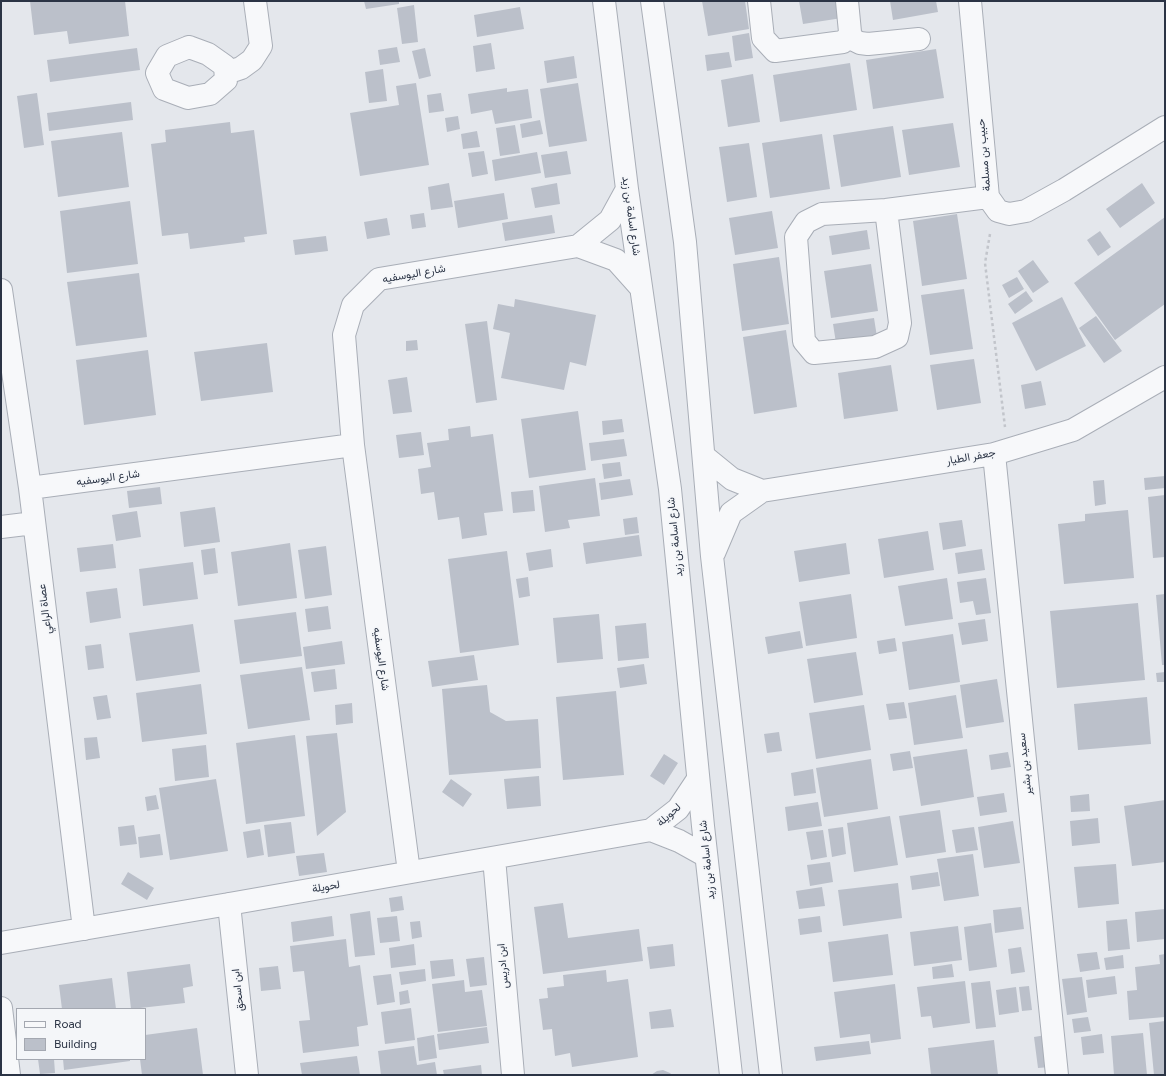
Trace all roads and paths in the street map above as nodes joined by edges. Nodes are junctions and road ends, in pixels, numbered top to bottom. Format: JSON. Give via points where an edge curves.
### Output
{"nodes":[{"id":1,"x":255,"y":1,"type":"edge"},
{"id":2,"x":604,"y":1,"type":"edge"},
{"id":3,"x":652,"y":1,"type":"edge"},
{"id":4,"x":759,"y":1,"type":"edge"},
{"id":5,"x":847,"y":1,"type":"edge"},
{"id":6,"x":970,"y":1,"type":"edge"},
{"id":7,"x":848,"y":37,"type":"junction"},
{"id":8,"x":919,"y":39,"type":"dead end"},
{"id":9,"x":226,"y":73,"type":"dead end"},
{"id":10,"x":1165,"y":127,"type":"edge"},
{"id":11,"x":628,"y":190,"type":"junction"},
{"id":12,"x":993,"y":204,"type":"junction"},
{"id":13,"x":886,"y":210,"type":"junction"},
{"id":14,"x":578,"y":246,"type":"junction"},
{"id":15,"x":641,"y":288,"type":"junction"},
{"id":16,"x":1,"y":290,"type":"edge"},
{"id":17,"x":6,"y":353,"type":"edge"},
{"id":18,"x":7,"y":375,"type":"edge"},
{"id":19,"x":1165,"y":377,"type":"edge"},
{"id":20,"x":353,"y":446,"type":"junction"},
{"id":21,"x":1001,"y":451,"type":"junction"},
{"id":22,"x":705,"y":457,"type":"junction"},
{"id":23,"x":30,"y":488,"type":"junction"},
{"id":24,"x":762,"y":490,"type":"junction"},
{"id":25,"x":34,"y":523,"type":"junction"},
{"id":26,"x":1,"y":527,"type":"edge"},
{"id":27,"x":712,"y":556,"type":"junction"},
{"id":28,"x":698,"y":779,"type":"junction"},
{"id":29,"x":652,"y":830,"type":"junction"},
{"id":30,"x":706,"y":856,"type":"junction"},
{"id":31,"x":494,"y":858,"type":"junction"},
{"id":32,"x":409,"y":872,"type":"junction"},
{"id":33,"x":229,"y":904,"type":"junction"},
{"id":34,"x":84,"y":929,"type":"junction"},
{"id":35,"x":1,"y":943,"type":"edge"},
{"id":36,"x":1,"y":1008,"type":"edge"},
{"id":37,"x":9,"y":1075,"type":"edge"},
{"id":38,"x":247,"y":1075,"type":"edge"},
{"id":39,"x":513,"y":1075,"type":"edge"},
{"id":40,"x":731,"y":1075,"type":"edge"},
{"id":41,"x":771,"y":1075,"type":"edge"},
{"id":42,"x":1057,"y":1075,"type":"edge"}],
"edges":[{"from":1,"to":9,"type":"street","via":[[261,46],[252,60],[241,68]]},
{"from":2,"to":11,"type":"street","name":"شارع اسامة بن زيد"},
{"from":3,"to":22,"type":"street","via":[[685,242]]},
{"from":4,"to":7,"type":"street","via":[[763,38],[775,51],[843,42]]},
{"from":5,"to":7,"type":"street","via":[[850,32]]},
{"from":6,"to":12,"type":"street","name":"حبيب بن مسلمة"},
{"from":7,"to":8,"type":"street","via":[[868,44]]},
{"from":10,"to":12,"type":"street","via":[[1026,211],[1010,214]]},
{"from":11,"to":14,"type":"street","name":"شارع اليوسفيه","via":[[610,220]]},
{"from":11,"to":15,"type":"street","name":"شارع اسامة بن زيد"},
{"from":12,"to":13,"type":"street"},
{"from":12,"to":21,"type":"path","via":[[985,263]]},
{"from":13,"to":13,"type":"street","via":[[822,214],[806,222],[796,237],[804,341],[814,353],[875,346],[897,337],[900,323]]},
{"from":14,"to":15,"type":"street","name":"شارع اليوسفيه","via":[[616,260]]},
{"from":14,"to":20,"type":"street","name":"شارع اليوسفيه","via":[[379,279],[353,305],[344,335]]},
{"from":15,"to":28,"type":"street","name":"شارع اسامة بن زيد","via":[[670,489]]},
{"from":16,"to":17,"type":"street","name":"عصاة الراعي"},
{"from":17,"to":18,"type":"street","name":"عصاة الراعي"},
{"from":18,"to":23,"type":"street","name":"عصاة الراعي"},
{"from":19,"to":21,"type":"street","name":"جعفر الطيار","via":[[1073,430]]},
{"from":20,"to":23,"type":"street","name":"شارع اليوسفيه"},
{"from":20,"to":32,"type":"street","name":"شارع اليوسفيه"},
{"from":21,"to":24,"type":"street","name":"جعفر الطيار"},
{"from":21,"to":42,"type":"street","name":"سعيد بن بشير"},
{"from":22,"to":24,"type":"street","name":"جعفر الطيار","via":[[732,479]]},
{"from":22,"to":27,"type":"street"},
{"from":23,"to":25,"type":"street","name":"عصاة الراعي"},
{"from":24,"to":27,"type":"street","name":"جعفر الطيار","via":[[731,513]]},
{"from":25,"to":26,"type":"street"},
{"from":25,"to":34,"type":"street","name":"عصاة الراعي"},
{"from":27,"to":41,"type":"street"},
{"from":28,"to":29,"type":"street","name":"لحويلة","via":[[678,808]]},
{"from":28,"to":30,"type":"street","name":"شارع اسامة بن زيد"},
{"from":29,"to":30,"type":"street","name":"لحويلة"},
{"from":29,"to":31,"type":"street","name":"لحويلة"},
{"from":30,"to":40,"type":"street","name":"شارع اسامة بن زيد"},
{"from":31,"to":32,"type":"street","name":"لحويلة"},
{"from":31,"to":39,"type":"street","name":"ابن ادريس"},
{"from":32,"to":33,"type":"street","name":"لحويلة"},
{"from":33,"to":34,"type":"street","name":"لحويلة"},
{"from":33,"to":38,"type":"street","name":"ابن اسحق"},
{"from":34,"to":35,"type":"street","name":"لحويلة"},
{"from":36,"to":37,"type":"street"}]}
